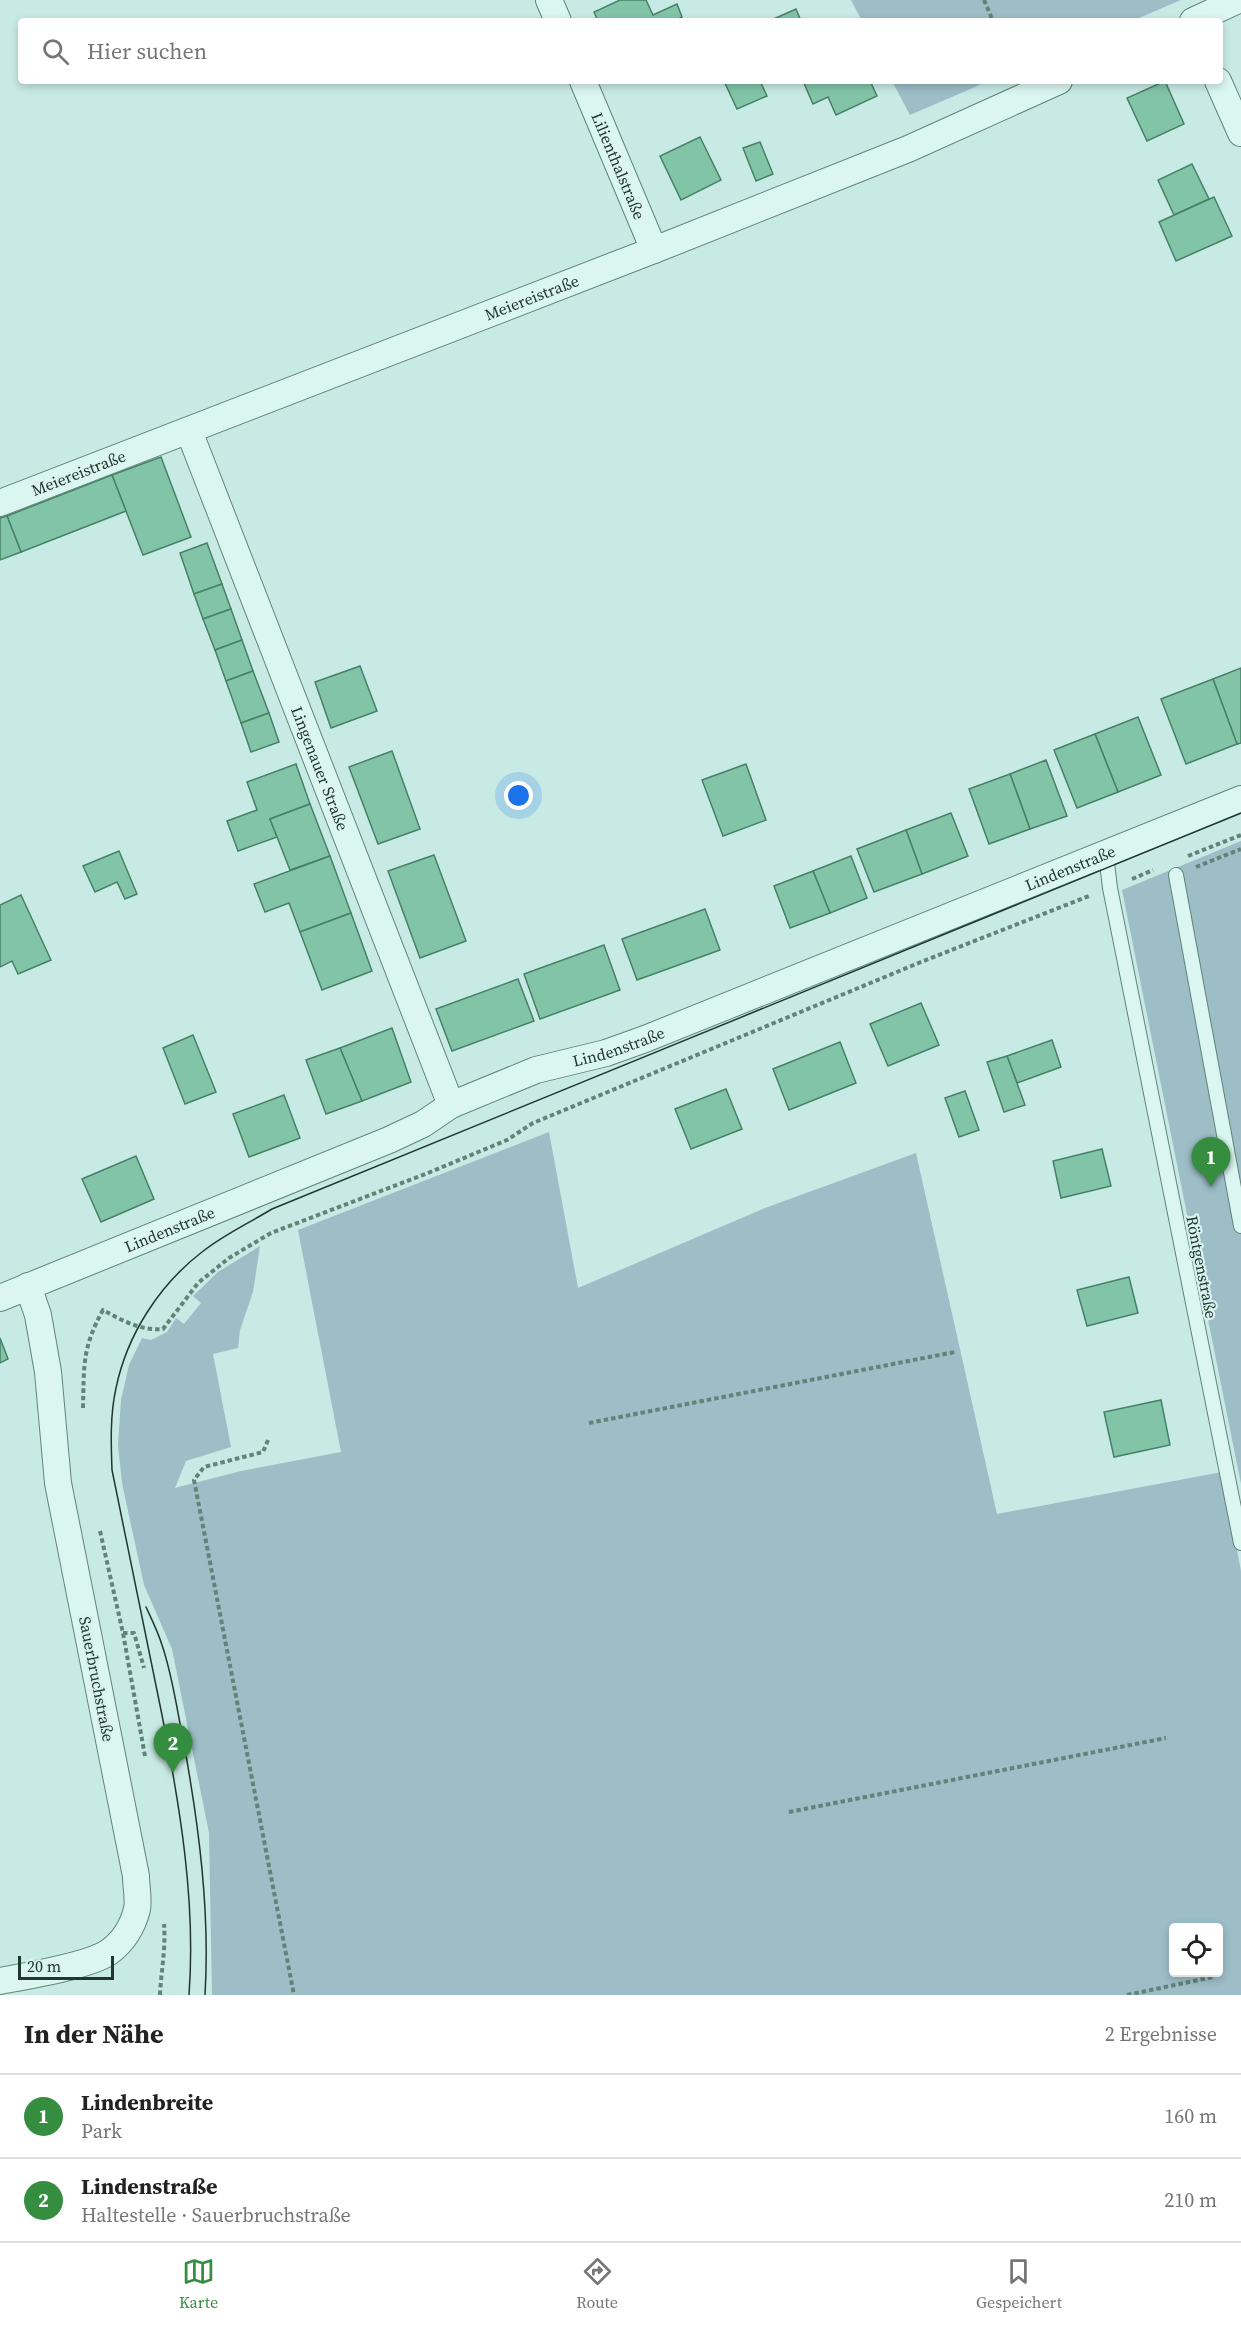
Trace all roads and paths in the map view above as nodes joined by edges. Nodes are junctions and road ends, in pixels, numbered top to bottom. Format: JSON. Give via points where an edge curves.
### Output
{"nodes":[{"id":1,"x":549,"y":0,"type":"edge"},
{"id":2,"x":984,"y":0,"type":"edge"},
{"id":3,"x":1238,"y":0,"type":"edge"},
{"id":4,"x":557,"y":18,"type":"edge"},
{"id":5,"x":992,"y":18,"type":"edge"},
{"id":6,"x":1199,"y":18,"type":"edge"},
{"id":7,"x":584,"y":84,"type":"edge"},
{"id":8,"x":1052,"y":84,"type":"edge"},
{"id":9,"x":1219,"y":84,"type":"edge"},
{"id":10,"x":1241,"y":133,"type":"edge"},
{"id":11,"x":654,"y":250,"type":"junction"},
{"id":12,"x":189,"y":430,"type":"junction"},
{"id":13,"x":0,"y":503,"type":"edge"},
{"id":14,"x":1241,"y":799,"type":"edge"},
{"id":15,"x":1241,"y":835,"type":"edge"},
{"id":16,"x":1241,"y":849,"type":"edge"},
{"id":17,"x":1106,"y":855,"type":"junction"},
{"id":18,"x":1186,"y":857,"type":"dead end"},
{"id":19,"x":1153,"y":870,"type":"dead end"},
{"id":20,"x":1176,"y":875,"type":"joint"},
{"id":21,"x":1110,"y":888,"type":"junction"},
{"id":22,"x":451,"y":1105,"type":"junction"},
{"id":23,"x":1241,"y":1226,"type":"edge"},
{"id":24,"x":28,"y":1286,"type":"junction"},
{"id":25,"x":0,"y":1298,"type":"edge"},
{"id":26,"x":956,"y":1352,"type":"dead end"},
{"id":27,"x":83,"y":1414,"type":"dead end"},
{"id":28,"x":589,"y":1423,"type":"dead end"},
{"id":29,"x":268,"y":1440,"type":"dead end"},
{"id":30,"x":99,"y":1527,"type":"dead end"},
{"id":31,"x":1241,"y":1543,"type":"edge"},
{"id":32,"x":123,"y":1633,"type":"junction"},
{"id":33,"x":144,"y":1668,"type":"dead end"},
{"id":34,"x":1167,"y":1738,"type":"dead end"},
{"id":35,"x":145,"y":1757,"type":"dead end"},
{"id":36,"x":789,"y":1812,"type":"dead end"},
{"id":37,"x":163,"y":1914,"type":"dead end"},
{"id":38,"x":1213,"y":1977,"type":"dead end"},
{"id":39,"x":0,"y":1981,"type":"edge"},
{"id":40,"x":160,"y":1995,"type":"edge"},
{"id":41,"x":294,"y":1995,"type":"edge"},
{"id":42,"x":1127,"y":1995,"type":"edge"}],
"edges":[{"from":1,"to":4,"type":"street"},
{"from":2,"to":5,"type":"path"},
{"from":3,"to":6,"type":"street"},
{"from":7,"to":11,"type":"street","name":"Lilienthalstraße"},
{"from":8,"to":11,"type":"street","name":"Meiereistraße","via":[[908,149]]},
{"from":9,"to":10,"type":"street"},
{"from":11,"to":12,"type":"street","name":"Meiereistraße"},
{"from":12,"to":13,"type":"street","name":"Meiereistraße"},
{"from":12,"to":22,"type":"street","name":"Lingenauer Straße"},
{"from":14,"to":17,"type":"street","name":"Lindenstraße"},
{"from":15,"to":18,"type":"path"},
{"from":16,"to":20,"type":"path"},
{"from":17,"to":21,"type":"lane","name":"Röntgenstraße"},
{"from":17,"to":22,"type":"street","name":"Lindenstraße","via":[[645,1039],[536,1070]]},
{"from":19,"to":21,"type":"path"},
{"from":20,"to":23,"type":"lane"},
{"from":21,"to":27,"type":"path","via":[[533,1123],[507,1140],[428,1173],[271,1233],[229,1258],[198,1283],[163,1329],[124,1322],[103,1310],[84,1357]]},
{"from":21,"to":31,"type":"lane","name":"Röntgenstraße"},
{"from":22,"to":24,"type":"street","name":"Lindenstraße","via":[[423,1125],[389,1140]]},
{"from":24,"to":25,"type":"street","name":"Lindenstraße"},
{"from":24,"to":39,"type":"street","name":"Sauerbruchstraße","via":[[38,1315],[48,1372],[58,1483],[136,1876],[137,1908],[129,1931],[108,1952]]},
{"from":26,"to":28,"type":"path"},
{"from":29,"to":41,"type":"path","via":[[263,1452],[204,1467],[194,1480]]},
{"from":30,"to":32,"type":"path"},
{"from":32,"to":33,"type":"path","via":[[134,1633]]},
{"from":32,"to":35,"type":"path"},
{"from":34,"to":36,"type":"path"},
{"from":37,"to":40,"type":"path","via":[[166,1948]]},
{"from":38,"to":42,"type":"path"}]}
